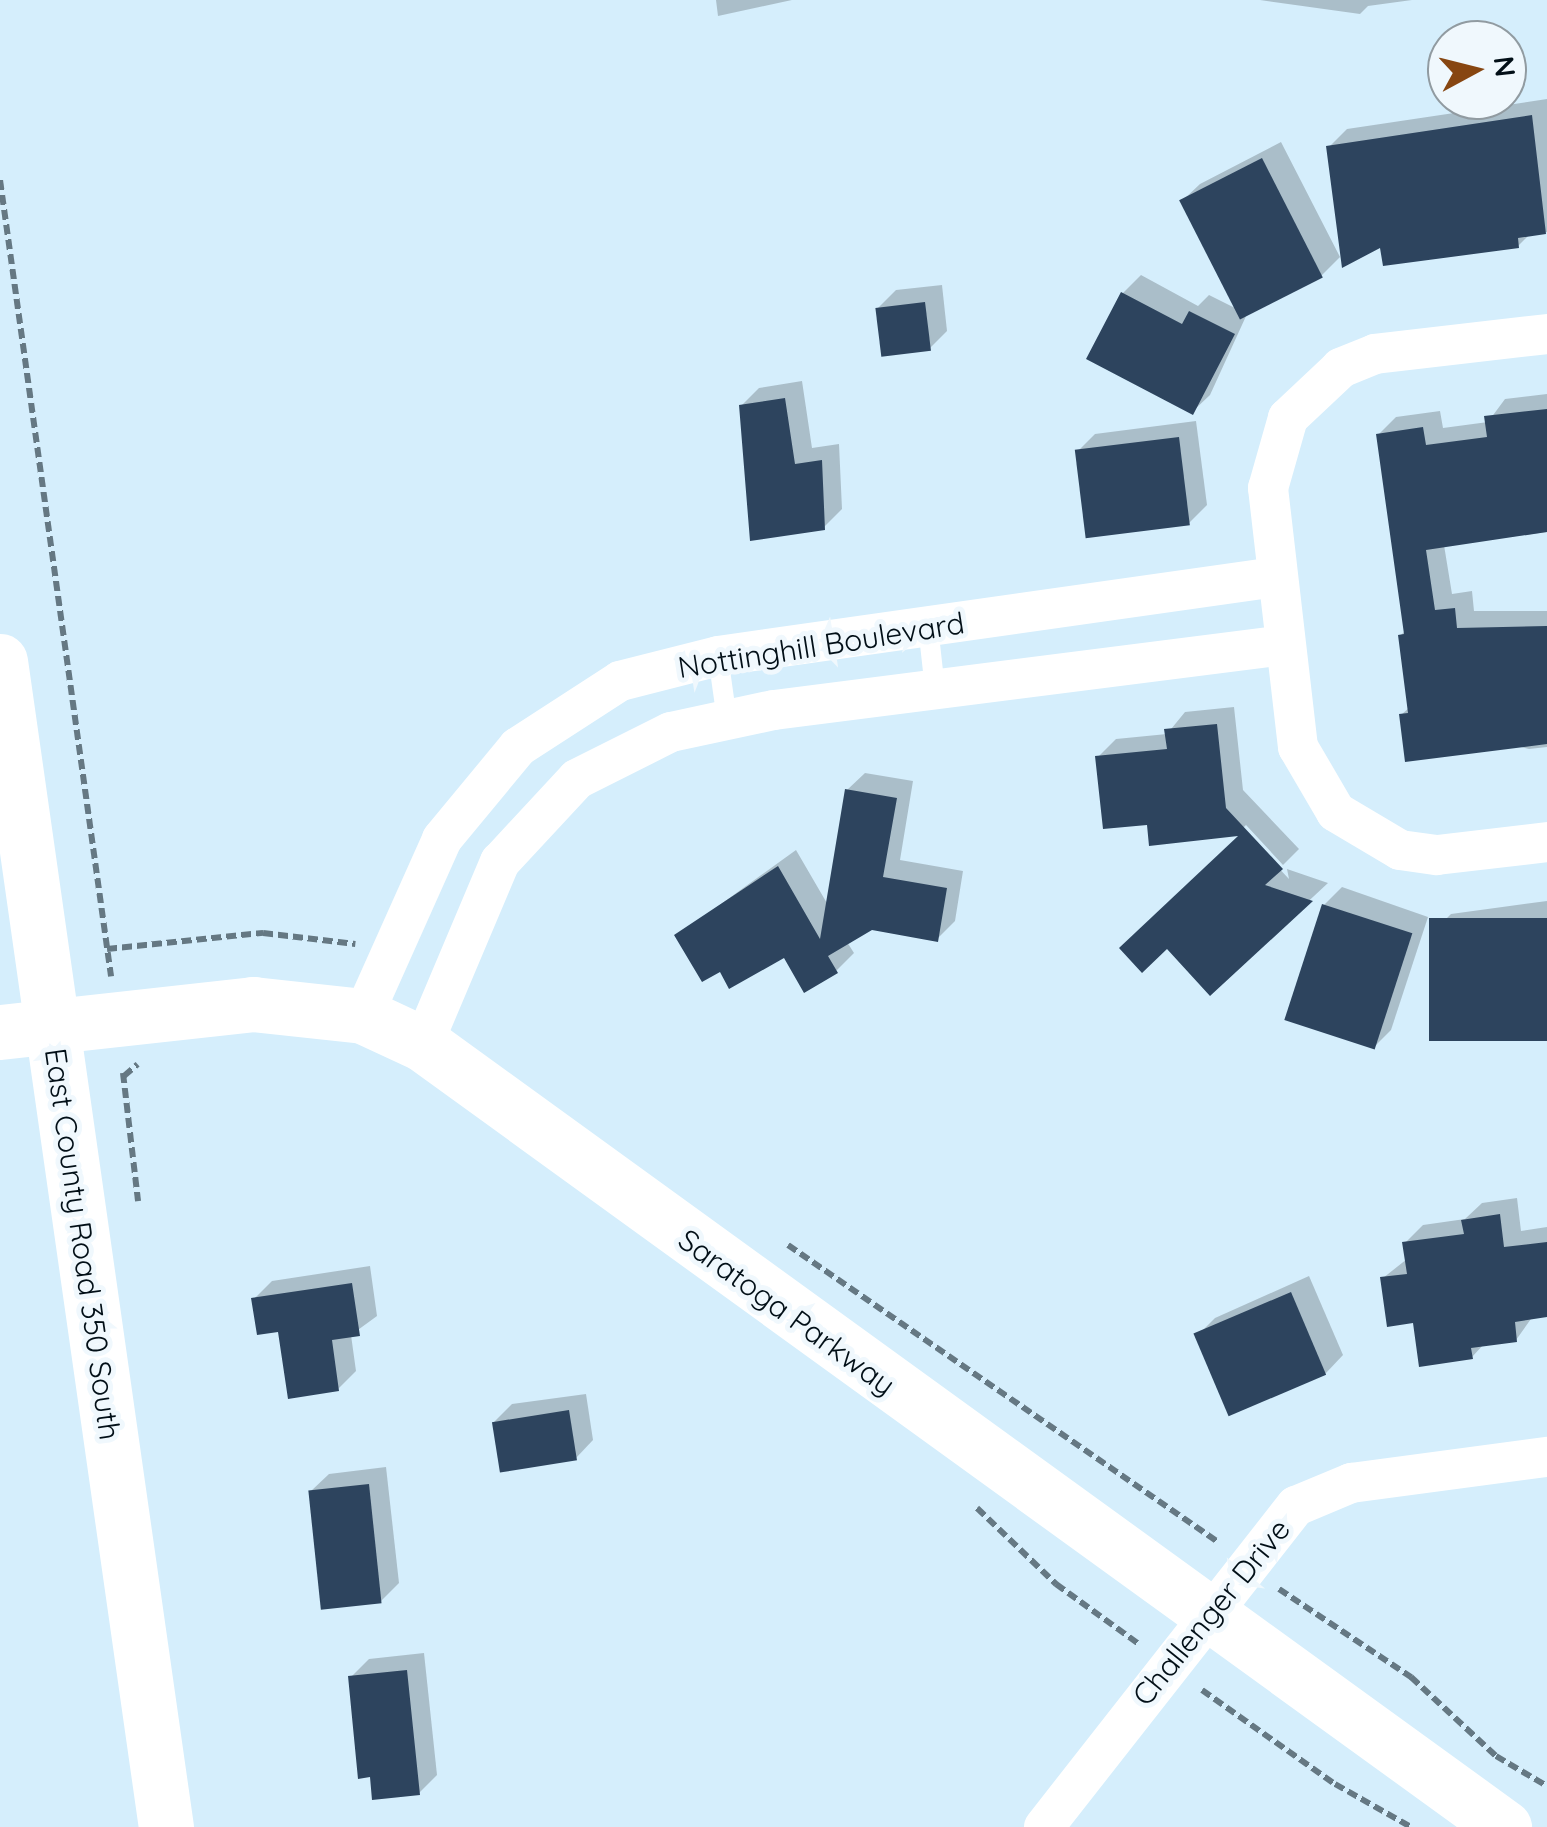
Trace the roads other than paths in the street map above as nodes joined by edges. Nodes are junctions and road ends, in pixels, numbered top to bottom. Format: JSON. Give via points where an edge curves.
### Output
{"nodes":[{"id":1,"x":1547,"y":334,"type":"edge"},
{"id":2,"x":1275,"y":577,"type":"junction"},
{"id":3,"x":928,"y":626,"type":"junction"},
{"id":4,"x":1285,"y":645,"type":"junction"},
{"id":5,"x":718,"y":656,"type":"junction"},
{"id":6,"x":0,"y":661,"type":"edge"},
{"id":7,"x":935,"y":689,"type":"junction"},
{"id":8,"x":728,"y":720,"type":"junction"},
{"id":9,"x":1547,"y":842,"type":"edge"},
{"id":10,"x":362,"y":1016,"type":"junction"},
{"id":11,"x":26,"y":1028,"type":"edge"},
{"id":12,"x":423,"y":1044,"type":"junction"},
{"id":13,"x":1547,"y":1457,"type":"edge"},
{"id":14,"x":1206,"y":1615,"type":"junction"},
{"id":15,"x":166,"y":1827,"type":"edge"},
{"id":16,"x":1044,"y":1827,"type":"edge"},
{"id":17,"x":1504,"y":1827,"type":"edge"}],
"edges":[{"from":1,"to":2,"type":"street","via":[[1375,354],[1312,390],[1288,418],[1273,451],[1268,488]]},
{"from":2,"to":3,"type":"street","name":"Nottinghill Boulevard"},
{"from":2,"to":4,"type":"street"},
{"from":3,"to":5,"type":"street","name":"Nottinghill Boulevard"},
{"from":3,"to":7,"type":"lane"},
{"from":4,"to":7,"type":"street","name":"Nottinghill Boulevard"},
{"from":4,"to":9,"type":"street","via":[[1298,747],[1336,812],[1366,835],[1438,856]]},
{"from":5,"to":8,"type":"lane"},
{"from":5,"to":10,"type":"street","name":"Nottinghill Boulevard","via":[[620,681],[518,747],[442,839]]},
{"from":6,"to":11,"type":"street","name":"East County Road 350 South"},
{"from":7,"to":8,"type":"street","name":"Nottinghill Boulevard"},
{"from":8,"to":12,"type":"street","name":"Nottinghill Boulevard","via":[[671,732],[576,779],[500,862]]},
{"from":10,"to":11,"type":"street","name":"Saratoga Parkway","via":[[253,1004],[132,1037]]},
{"from":10,"to":12,"type":"street","name":"Saratoga Parkway"},
{"from":11,"to":15,"type":"street","name":"East County Road 350 South"},
{"from":12,"to":14,"type":"street","name":"Saratoga Parkway"},
{"from":13,"to":14,"type":"street","name":"Challenger Drive","via":[[1351,1482],[1296,1506]]},
{"from":14,"to":16,"type":"street","name":"Challenger Drive"},
{"from":14,"to":17,"type":"street","name":"Saratoga Parkway"}]}
